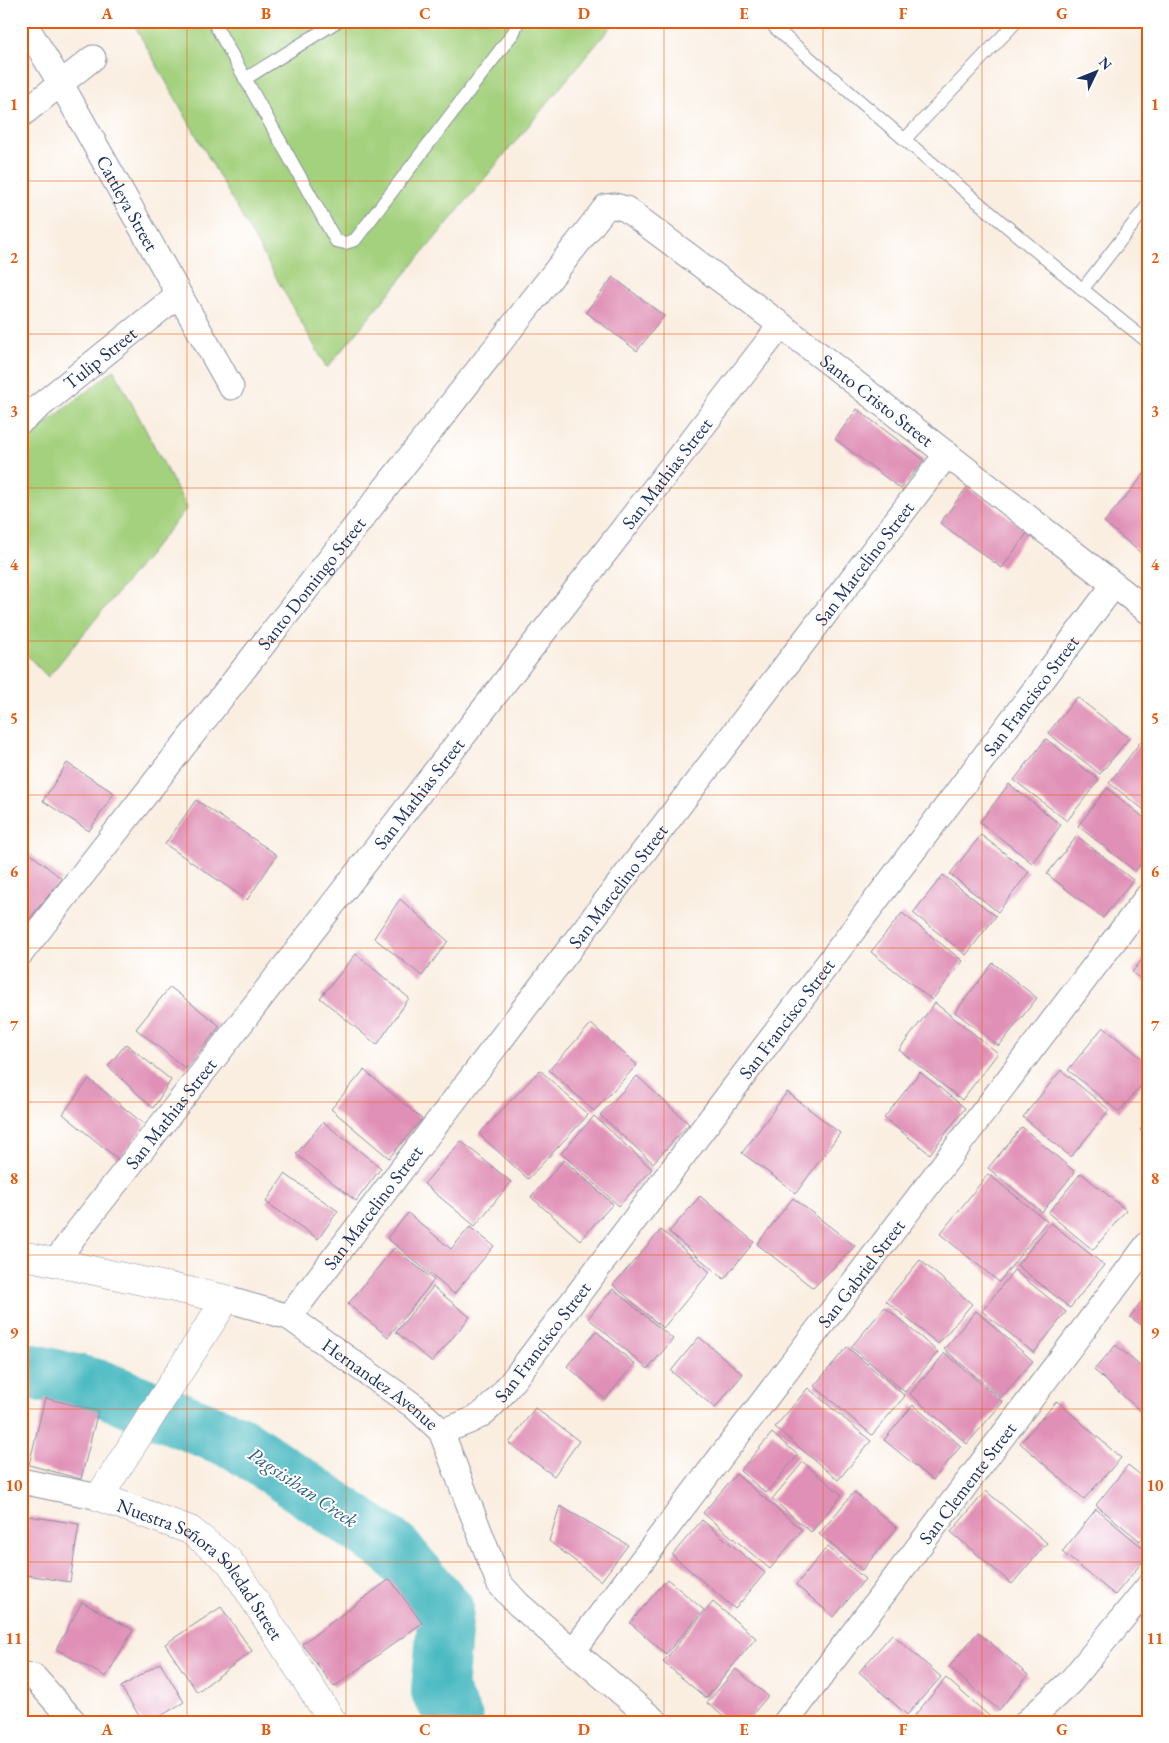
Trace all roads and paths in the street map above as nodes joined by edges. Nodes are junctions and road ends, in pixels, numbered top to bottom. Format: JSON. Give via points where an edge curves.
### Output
{"nodes":[{"id":1,"x":23,"y":21,"type":"edge"},
{"id":2,"x":213,"y":21,"type":"edge"},
{"id":3,"x":338,"y":21,"type":"edge"},
{"id":4,"x":518,"y":21,"type":"edge"},
{"id":5,"x":773,"y":21,"type":"edge"},
{"id":6,"x":1017,"y":21,"type":"edge"},
{"id":7,"x":93,"y":58,"type":"dead end"},
{"id":8,"x":245,"y":79,"type":"junction"},
{"id":9,"x":60,"y":84,"type":"junction"},
{"id":10,"x":21,"y":115,"type":"edge"},
{"id":11,"x":904,"y":139,"type":"junction"},
{"id":12,"x":1148,"y":205,"type":"edge"},
{"id":13,"x":600,"y":212,"type":"joint"},
{"id":14,"x":1082,"y":290,"type":"junction"},
{"id":15,"x":178,"y":295,"type":"junction"},
{"id":16,"x":781,"y":325,"type":"junction"},
{"id":17,"x":1148,"y":342,"type":"edge"},
{"id":18,"x":231,"y":387,"type":"dead end"},
{"id":19,"x":21,"y":421,"type":"edge"},
{"id":20,"x":947,"y":454,"type":"junction"},
{"id":21,"x":1114,"y":584,"type":"junction"},
{"id":22,"x":1148,"y":611,"type":"edge"},
{"id":23,"x":1148,"y":896,"type":"edge"},
{"id":24,"x":21,"y":953,"type":"edge"},
{"id":25,"x":1148,"y":1244,"type":"edge"},
{"id":26,"x":21,"y":1255,"type":"edge"},
{"id":27,"x":55,"y":1263,"type":"junction"},
{"id":28,"x":226,"y":1299,"type":"junction"},
{"id":29,"x":289,"y":1317,"type":"junction"},
{"id":30,"x":441,"y":1432,"type":"junction"},
{"id":31,"x":21,"y":1481,"type":"edge"},
{"id":32,"x":99,"y":1497,"type":"junction"},
{"id":33,"x":1148,"y":1587,"type":"edge"},
{"id":34,"x":573,"y":1651,"type":"junction"},
{"id":35,"x":21,"y":1674,"type":"edge"},
{"id":36,"x":74,"y":1722,"type":"edge"},
{"id":37,"x":333,"y":1722,"type":"edge"},
{"id":38,"x":656,"y":1722,"type":"edge"},
{"id":39,"x":786,"y":1722,"type":"edge"},
{"id":40,"x":1027,"y":1722,"type":"edge"}],
"edges":[{"from":1,"to":9,"type":"street","name":"Cattleya Street"},
{"from":2,"to":8,"type":"lane"},
{"from":3,"to":8,"type":"lane"},
{"from":4,"to":8,"type":"lane","via":[[514,32],[355,240],[345,243],[336,241]]},
{"from":5,"to":11,"type":"lane","via":[[775,28]]},
{"from":6,"to":11,"type":"lane"},
{"from":7,"to":9,"type":"street"},
{"from":9,"to":10,"type":"street"},
{"from":9,"to":15,"type":"street","name":"Cattleya Street"},
{"from":11,"to":14,"type":"lane"},
{"from":12,"to":14,"type":"lane"},
{"from":13,"to":16,"type":"street","name":"Santo Cristo Street","via":[[606,207],[626,209]]},
{"from":13,"to":24,"type":"street","name":"Santo Domingo Street"},
{"from":14,"to":17,"type":"lane"},
{"from":15,"to":18,"type":"street","name":"Cattleya Street"},
{"from":15,"to":19,"type":"street","name":"Tulip Street"},
{"from":16,"to":20,"type":"street","name":"Santo Cristo Street"},
{"from":16,"to":27,"type":"street","name":"San Mathias Street"},
{"from":20,"to":21,"type":"street","name":"Santo Cristo Street"},
{"from":20,"to":29,"type":"street","name":"San Marcelino Street"},
{"from":21,"to":22,"type":"street","name":"Santo Cristo Street"},
{"from":21,"to":30,"type":"street","name":"San Francisco Street","via":[[490,1411],[470,1423]]},
{"from":23,"to":34,"type":"street","name":"San Gabriel Street"},
{"from":25,"to":39,"type":"street","name":"San Clemente Street"},
{"from":26,"to":27,"type":"street","name":"Hernandez Avenue"},
{"from":27,"to":28,"type":"street","name":"Hernandez Avenue"},
{"from":28,"to":29,"type":"street","name":"Hernandez Avenue"},
{"from":28,"to":32,"type":"street"},
{"from":29,"to":30,"type":"street","name":"Hernandez Avenue","via":[[414,1406]]},
{"from":30,"to":34,"type":"street","name":"Hernandez Avenue","via":[[499,1583],[518,1604]]},
{"from":31,"to":32,"type":"street","name":"Nuestra Señora Soledad Street"},
{"from":32,"to":37,"type":"street","name":"Nuestra Señora Soledad Street","via":[[190,1530],[230,1562]]},
{"from":33,"to":40,"type":"street","via":[[1071,1681]]},
{"from":34,"to":38,"type":"street","name":"Hernandez Avenue"},
{"from":35,"to":36,"type":"street","via":[[34,1676]]}]}
